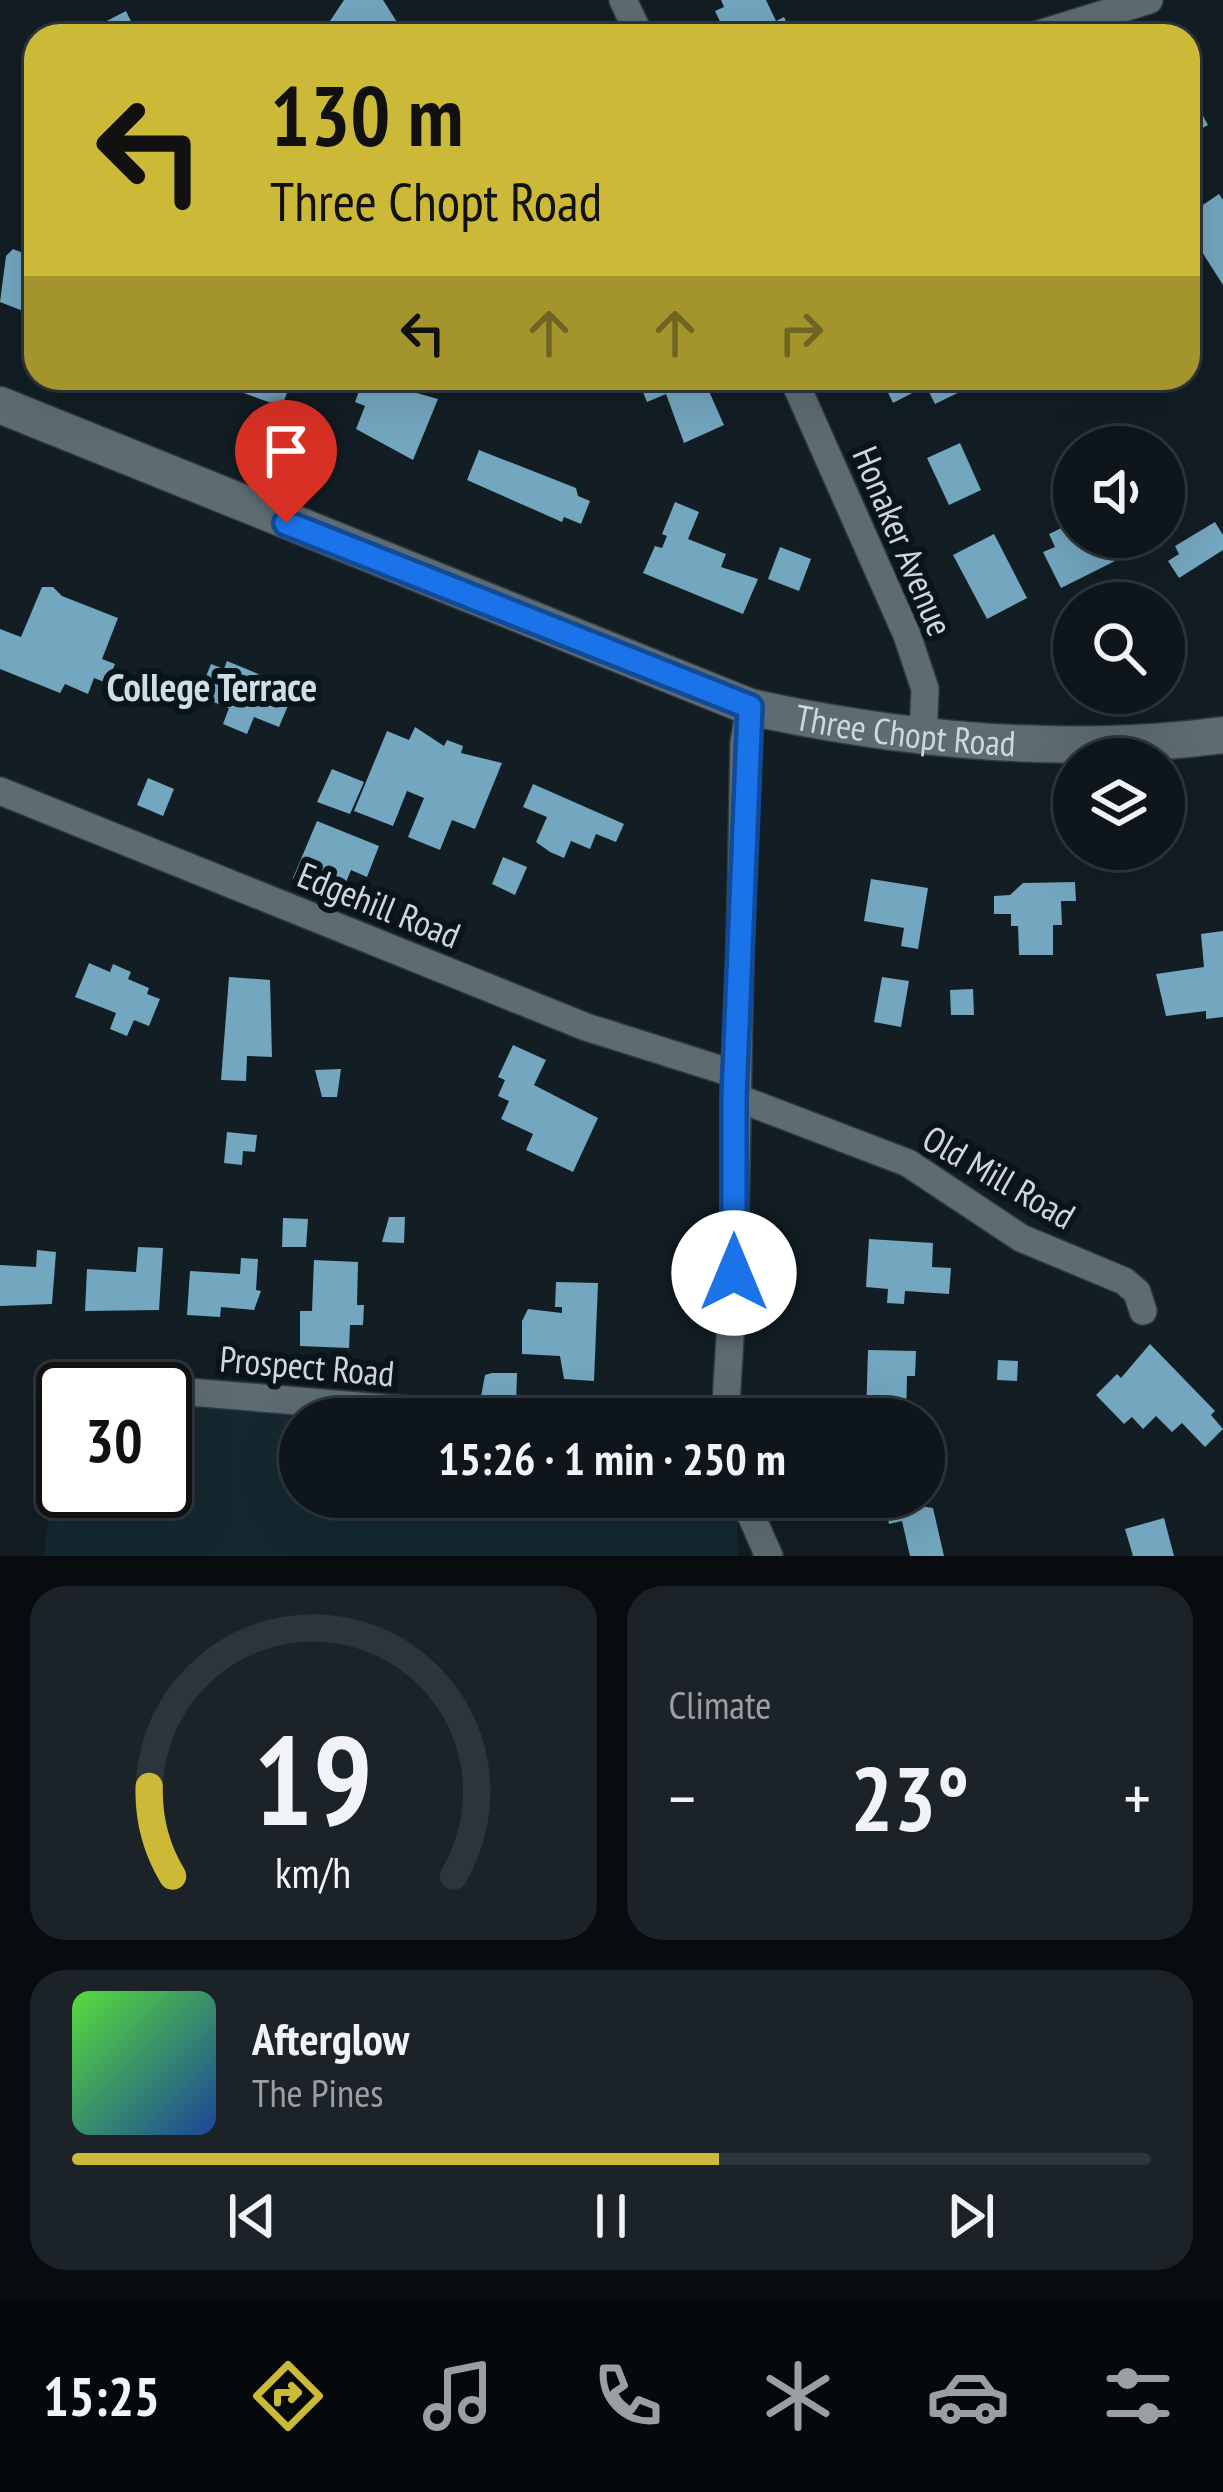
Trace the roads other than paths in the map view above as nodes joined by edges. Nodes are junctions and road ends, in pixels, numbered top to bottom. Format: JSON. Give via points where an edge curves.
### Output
{"nodes":[{"id":1,"x":1149,"y":0,"type":"edge"},
{"id":2,"x":1072,"y":24,"type":"edge"},
{"id":3,"x":799,"y":390,"type":"edge"},
{"id":4,"x":0,"y":405,"type":"edge"},
{"id":5,"x":750,"y":707,"type":"junction"},
{"id":6,"x":1223,"y":736,"type":"edge"},
{"id":7,"x":923,"y":737,"type":"junction"},
{"id":8,"x":0,"y":791,"type":"edge"},
{"id":9,"x":735,"y":1086,"type":"junction"},
{"id":10,"x":1143,"y":1311,"type":"dead end"},
{"id":11,"x":192,"y":1392,"type":"edge"},
{"id":12,"x":726,"y":1398,"type":"edge"},
{"id":13,"x":279,"y":1399,"type":"edge"},
{"id":14,"x":753,"y":1518,"type":"edge"},
{"id":15,"x":770,"y":1556,"type":"edge"}],
"edges":[{"from":1,"to":2,"type":"street"},
{"from":3,"to":7,"type":"street","name":"Honaker Avenue","via":[[907,635],[925,689]]},
{"from":4,"to":5,"type":"main road","name":"Three Chopt Road"},
{"from":5,"to":7,"type":"main road","name":"Three Chopt Road"},
{"from":5,"to":9,"type":"street"},
{"from":6,"to":7,"type":"main road","name":"Three Chopt Road","via":[[1076,745]]},
{"from":8,"to":9,"type":"street","name":"Edgehill Road"},
{"from":9,"to":10,"type":"street","name":"Old Mill Road","via":[[934,1176],[1021,1238],[1124,1281]]},
{"from":9,"to":12,"type":"street"},
{"from":11,"to":13,"type":"street","name":"Prospect Road"},
{"from":14,"to":15,"type":"street"}]}
